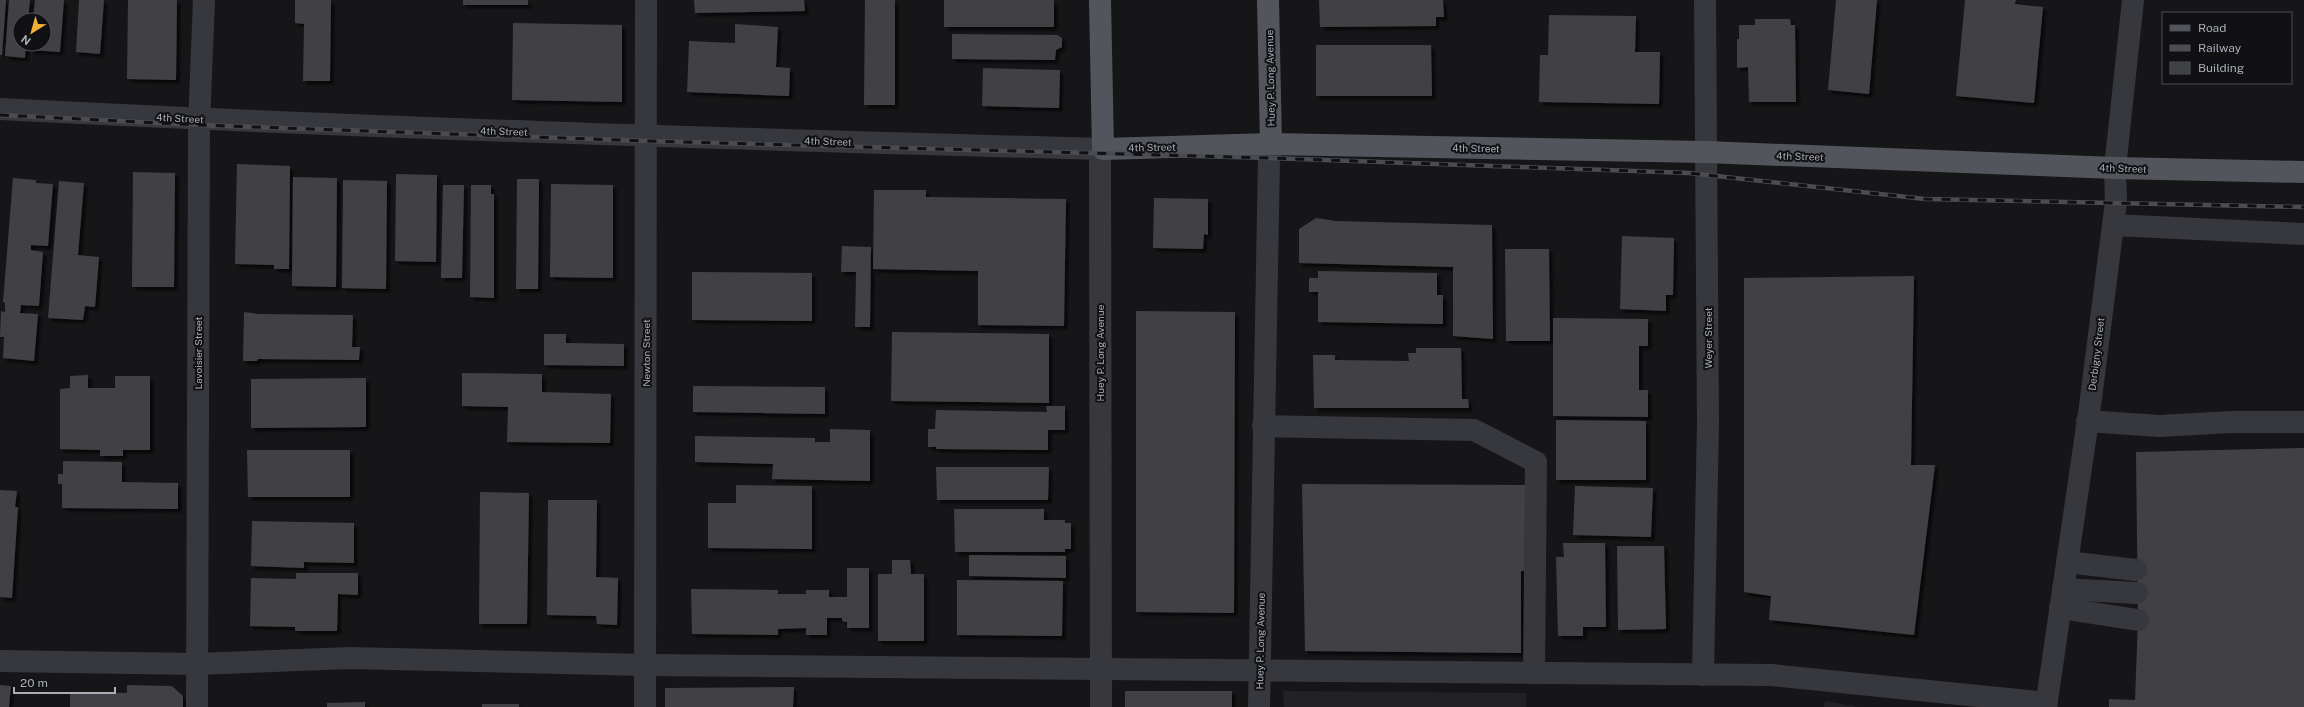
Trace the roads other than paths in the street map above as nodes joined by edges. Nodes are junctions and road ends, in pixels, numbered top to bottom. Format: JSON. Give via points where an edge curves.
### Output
{"nodes":[{"id":1,"x":204,"y":0,"type":"edge"},
{"id":2,"x":646,"y":0,"type":"edge"},
{"id":3,"x":1100,"y":0,"type":"edge"},
{"id":4,"x":1268,"y":0,"type":"edge"},
{"id":5,"x":1705,"y":0,"type":"edge"},
{"id":6,"x":2133,"y":0,"type":"edge"},
{"id":7,"x":0,"y":109,"type":"edge"},
{"id":8,"x":200,"y":120,"type":"junction"},
{"id":9,"x":648,"y":137,"type":"junction"},
{"id":10,"x":1271,"y":144,"type":"junction"},
{"id":11,"x":1103,"y":148,"type":"junction"},
{"id":12,"x":1706,"y":152,"type":"junction"},
{"id":13,"x":2115,"y":168,"type":"junction"},
{"id":14,"x":2304,"y":172,"type":"edge"},
{"id":15,"x":2113,"y":226,"type":"junction"},
{"id":16,"x":2304,"y":234,"type":"edge"},
{"id":17,"x":2088,"y":421,"type":"junction"},
{"id":18,"x":2304,"y":422,"type":"edge"},
{"id":19,"x":1263,"y":426,"type":"junction"},
{"id":20,"x":2067,"y":562,"type":"junction"},
{"id":21,"x":2136,"y":570,"type":"dead end"},
{"id":22,"x":2137,"y":593,"type":"dead end"},
{"id":23,"x":2062,"y":599,"type":"junction"},
{"id":24,"x":2138,"y":620,"type":"dead end"},
{"id":25,"x":0,"y":661,"type":"edge"},
{"id":26,"x":197,"y":664,"type":"junction"},
{"id":27,"x":646,"y":665,"type":"junction"},
{"id":28,"x":1101,"y":670,"type":"junction"},
{"id":29,"x":1259,"y":670,"type":"junction"},
{"id":30,"x":1534,"y":673,"type":"junction"},
{"id":31,"x":1703,"y":675,"type":"junction"},
{"id":32,"x":2046,"y":705,"type":"edge"},
{"id":33,"x":197,"y":707,"type":"edge"},
{"id":34,"x":645,"y":707,"type":"edge"},
{"id":35,"x":1101,"y":707,"type":"edge"},
{"id":36,"x":1259,"y":707,"type":"edge"}],
"edges":[{"from":1,"to":8,"type":"street","name":"Lavoisier Street"},
{"from":2,"to":9,"type":"street","name":"Newton Street"},
{"from":3,"to":11,"type":"main road","name":"Huey P. Long Avenue"},
{"from":4,"to":10,"type":"main road","name":"Huey P. Long Avenue"},
{"from":5,"to":12,"type":"street","name":"Weyer Street"},
{"from":6,"to":13,"type":"street","name":"Derbigny Street"},
{"from":7,"to":8,"type":"street","name":"4th Street"},
{"from":8,"to":9,"type":"street","name":"4th Street"},
{"from":8,"to":26,"type":"street","name":"Lavoisier Street"},
{"from":9,"to":11,"type":"street","name":"4th Street"},
{"from":9,"to":27,"type":"street","name":"Newton Street"},
{"from":10,"to":11,"type":"main road","name":"4th Street"},
{"from":10,"to":12,"type":"main road","name":"4th Street"},
{"from":10,"to":19,"type":"street","name":"Huey P. Long Avenue"},
{"from":11,"to":28,"type":"street","name":"Huey P. Long Avenue","via":[[1100,155]]},
{"from":12,"to":13,"type":"main road","name":"4th Street"},
{"from":12,"to":31,"type":"street","name":"Weyer Street","via":[[1708,423]]},
{"from":13,"to":14,"type":"main road","name":"4th Street"},
{"from":13,"to":15,"type":"street","name":"Derbigny Street","via":[[2116,202]]},
{"from":15,"to":16,"type":"street"},
{"from":15,"to":17,"type":"street","name":"Derbigny Street"},
{"from":17,"to":18,"type":"street","via":[[2160,426]]},
{"from":17,"to":20,"type":"street","name":"Derbigny Street"},
{"from":19,"to":29,"type":"street","name":"Huey P. Long Avenue"},
{"from":19,"to":30,"type":"street","via":[[1474,430],[1536,462]]},
{"from":20,"to":21,"type":"street"},
{"from":20,"to":23,"type":"street","name":"Derbigny Street"},
{"from":22,"to":23,"type":"street"},
{"from":23,"to":24,"type":"street"},
{"from":23,"to":32,"type":"street","name":"Derbigny Street"},
{"from":25,"to":26,"type":"street"},
{"from":26,"to":27,"type":"street","via":[[350,658]]},
{"from":26,"to":33,"type":"street","name":"Lavoisier Street"},
{"from":27,"to":28,"type":"street"},
{"from":27,"to":34,"type":"street","name":"Newton Street"},
{"from":28,"to":29,"type":"street"},
{"from":28,"to":35,"type":"street","name":"Huey P. Long Avenue"},
{"from":29,"to":30,"type":"street"},
{"from":29,"to":36,"type":"street","name":"Huey P. Long Avenue"},
{"from":30,"to":31,"type":"street"},
{"from":31,"to":32,"type":"street","via":[[1771,675]]}]}
